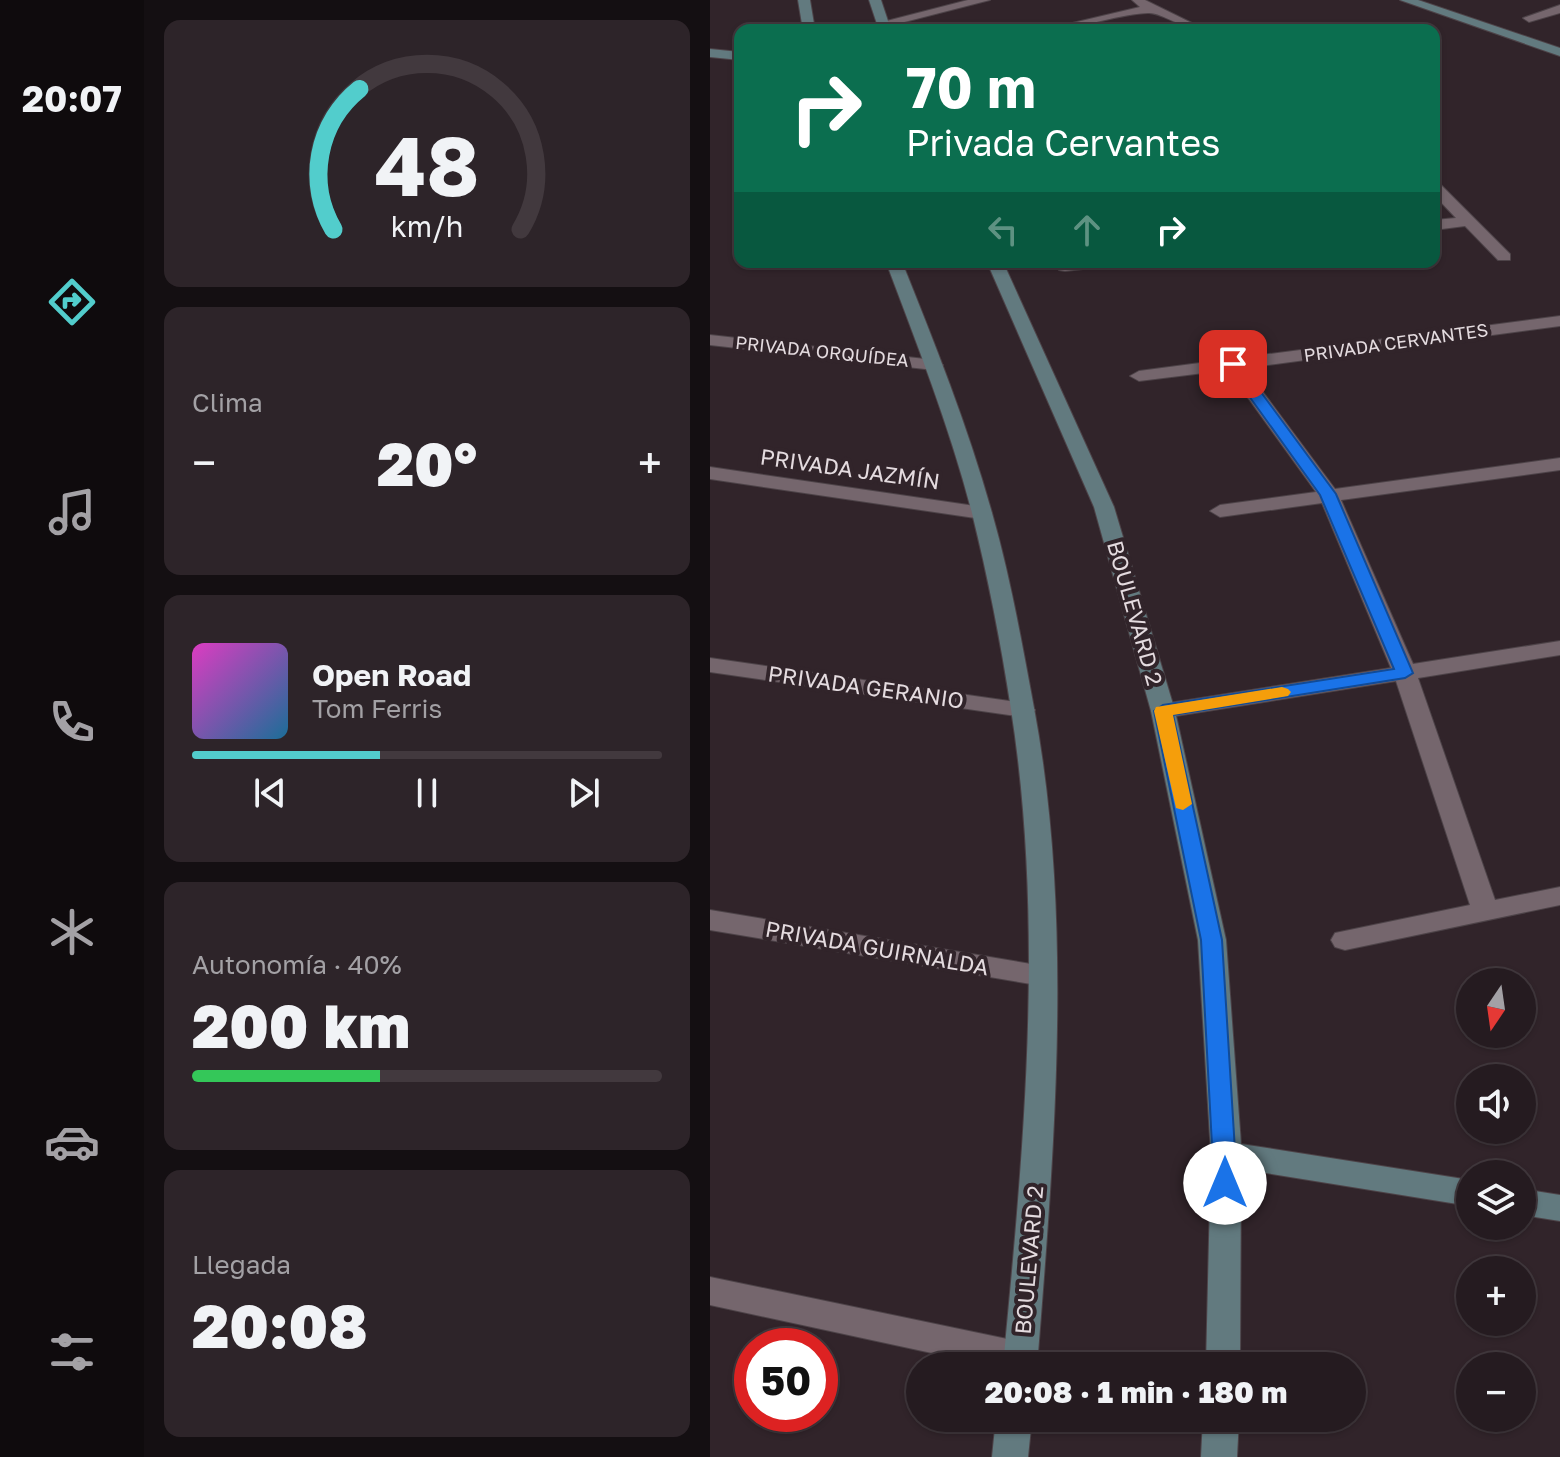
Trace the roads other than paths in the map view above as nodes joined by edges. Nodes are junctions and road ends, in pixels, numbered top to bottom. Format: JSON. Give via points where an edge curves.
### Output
{"nodes":[{"id":1,"x":804,"y":0,"type":"edge"},
{"id":2,"x":875,"y":0,"type":"edge"},
{"id":3,"x":984,"y":0,"type":"edge"},
{"id":4,"x":1135,"y":0,"type":"edge"},
{"id":5,"x":1406,"y":0,"type":"edge"},
{"id":6,"x":1152,"y":8,"type":"junction"},
{"id":7,"x":1560,"y":9,"type":"edge"},
{"id":8,"x":1529,"y":18,"type":"dead end"},
{"id":9,"x":808,"y":24,"type":"edge"},
{"id":10,"x":882,"y":24,"type":"edge"},
{"id":11,"x":894,"y":24,"type":"edge"},
{"id":12,"x":1077,"y":24,"type":"edge"},
{"id":13,"x":1187,"y":24,"type":"edge"},
{"id":14,"x":1560,"y":52,"type":"edge"},
{"id":15,"x":710,"y":53,"type":"edge"},
{"id":16,"x":734,"y":55,"type":"edge"},
{"id":17,"x":1440,"y":192,"type":"edge"},
{"id":18,"x":1468,"y":221,"type":"junction"},
{"id":19,"x":1440,"y":224,"type":"edge"},
{"id":20,"x":1504,"y":257,"type":"dead end"},
{"id":21,"x":896,"y":268,"type":"edge"},
{"id":22,"x":998,"y":268,"type":"edge"},
{"id":23,"x":1560,"y":321,"type":"edge"},
{"id":24,"x":710,"y":340,"type":"edge"},
{"id":25,"x":1233,"y":364,"type":"junction"},
{"id":26,"x":934,"y":365,"type":"junction"},
{"id":27,"x":1139,"y":376,"type":"dead end"},
{"id":28,"x":1560,"y":464,"type":"edge"},
{"id":29,"x":710,"y":473,"type":"edge"},
{"id":30,"x":1328,"y":494,"type":"junction"},
{"id":31,"x":1220,"y":511,"type":"dead end"},
{"id":32,"x":982,"y":513,"type":"junction"},
{"id":33,"x":1560,"y":648,"type":"edge"},
{"id":34,"x":710,"y":665,"type":"edge"},
{"id":35,"x":1405,"y":673,"type":"junction"},
{"id":36,"x":1023,"y":710,"type":"junction"},
{"id":37,"x":1163,"y":711,"type":"junction"},
{"id":38,"x":1560,"y":896,"type":"edge"},
{"id":39,"x":1486,"y":912,"type":"junction"},
{"id":40,"x":710,"y":920,"type":"edge"},
{"id":41,"x":1345,"y":940,"type":"dead end"},
{"id":42,"x":1043,"y":976,"type":"junction"},
{"id":43,"x":1226,"y":1154,"type":"junction"},
{"id":44,"x":1456,"y":1191,"type":"edge"},
{"id":45,"x":1536,"y":1204,"type":"edge"},
{"id":46,"x":1560,"y":1208,"type":"edge"},
{"id":47,"x":710,"y":1291,"type":"edge"},
{"id":48,"x":980,"y":1352,"type":"edge"},
{"id":49,"x":1021,"y":1352,"type":"edge"},
{"id":50,"x":1223,"y":1352,"type":"edge"},
{"id":51,"x":1013,"y":1432,"type":"edge"},
{"id":52,"x":1220,"y":1432,"type":"edge"},
{"id":53,"x":1010,"y":1457,"type":"edge"},
{"id":54,"x":1219,"y":1457,"type":"edge"}],
"edges":[{"from":1,"to":9,"type":"main road"},
{"from":2,"to":10,"type":"main road"},
{"from":3,"to":11,"type":"street"},
{"from":4,"to":6,"type":"street"},
{"from":5,"to":14,"type":"main road"},
{"from":6,"to":12,"type":"street"},
{"from":6,"to":13,"type":"street"},
{"from":7,"to":8,"type":"street"},
{"from":15,"to":16,"type":"main road"},
{"from":17,"to":18,"type":"street"},
{"from":18,"to":19,"type":"street"},
{"from":18,"to":20,"type":"street"},
{"from":21,"to":26,"type":"main road","name":"BOULEVARD 2"},
{"from":22,"to":37,"type":"main road","name":"BOULEVARD 2","via":[[1104,507]]},
{"from":23,"to":25,"type":"street","name":"PRIVADA CERVANTES"},
{"from":24,"to":26,"type":"street","name":"PRIVADA ORQUÍDEA"},
{"from":25,"to":27,"type":"street","name":"PRIVADA CERVANTES"},
{"from":25,"to":30,"type":"street"},
{"from":26,"to":32,"type":"main road","name":"BOULEVARD 2"},
{"from":28,"to":30,"type":"street"},
{"from":29,"to":32,"type":"street","name":"PRIVADA JAZMÍN"},
{"from":30,"to":31,"type":"street"},
{"from":30,"to":35,"type":"street"},
{"from":32,"to":36,"type":"main road","name":"BOULEVARD 2"},
{"from":33,"to":35,"type":"street"},
{"from":34,"to":36,"type":"street","name":"PRIVADA GERANIO"},
{"from":35,"to":37,"type":"street"},
{"from":35,"to":39,"type":"street"},
{"from":36,"to":42,"type":"main road","name":"BOULEVARD 2","via":[[1037,837]]},
{"from":37,"to":43,"type":"main road","name":"BOULEVARD 2","via":[[1212,940]]},
{"from":38,"to":39,"type":"street"},
{"from":39,"to":41,"type":"street"},
{"from":40,"to":42,"type":"street","name":"PRIVADA GUIRNALDA"},
{"from":42,"to":49,"type":"main road","name":"BOULEVARD 2","via":[[1036,1185]]},
{"from":43,"to":44,"type":"main road"},
{"from":43,"to":50,"type":"main road","name":"BOULEVARD 2"},
{"from":45,"to":46,"type":"main road"},
{"from":47,"to":48,"type":"street"},
{"from":51,"to":53,"type":"main road"},
{"from":52,"to":54,"type":"main road"}]}
